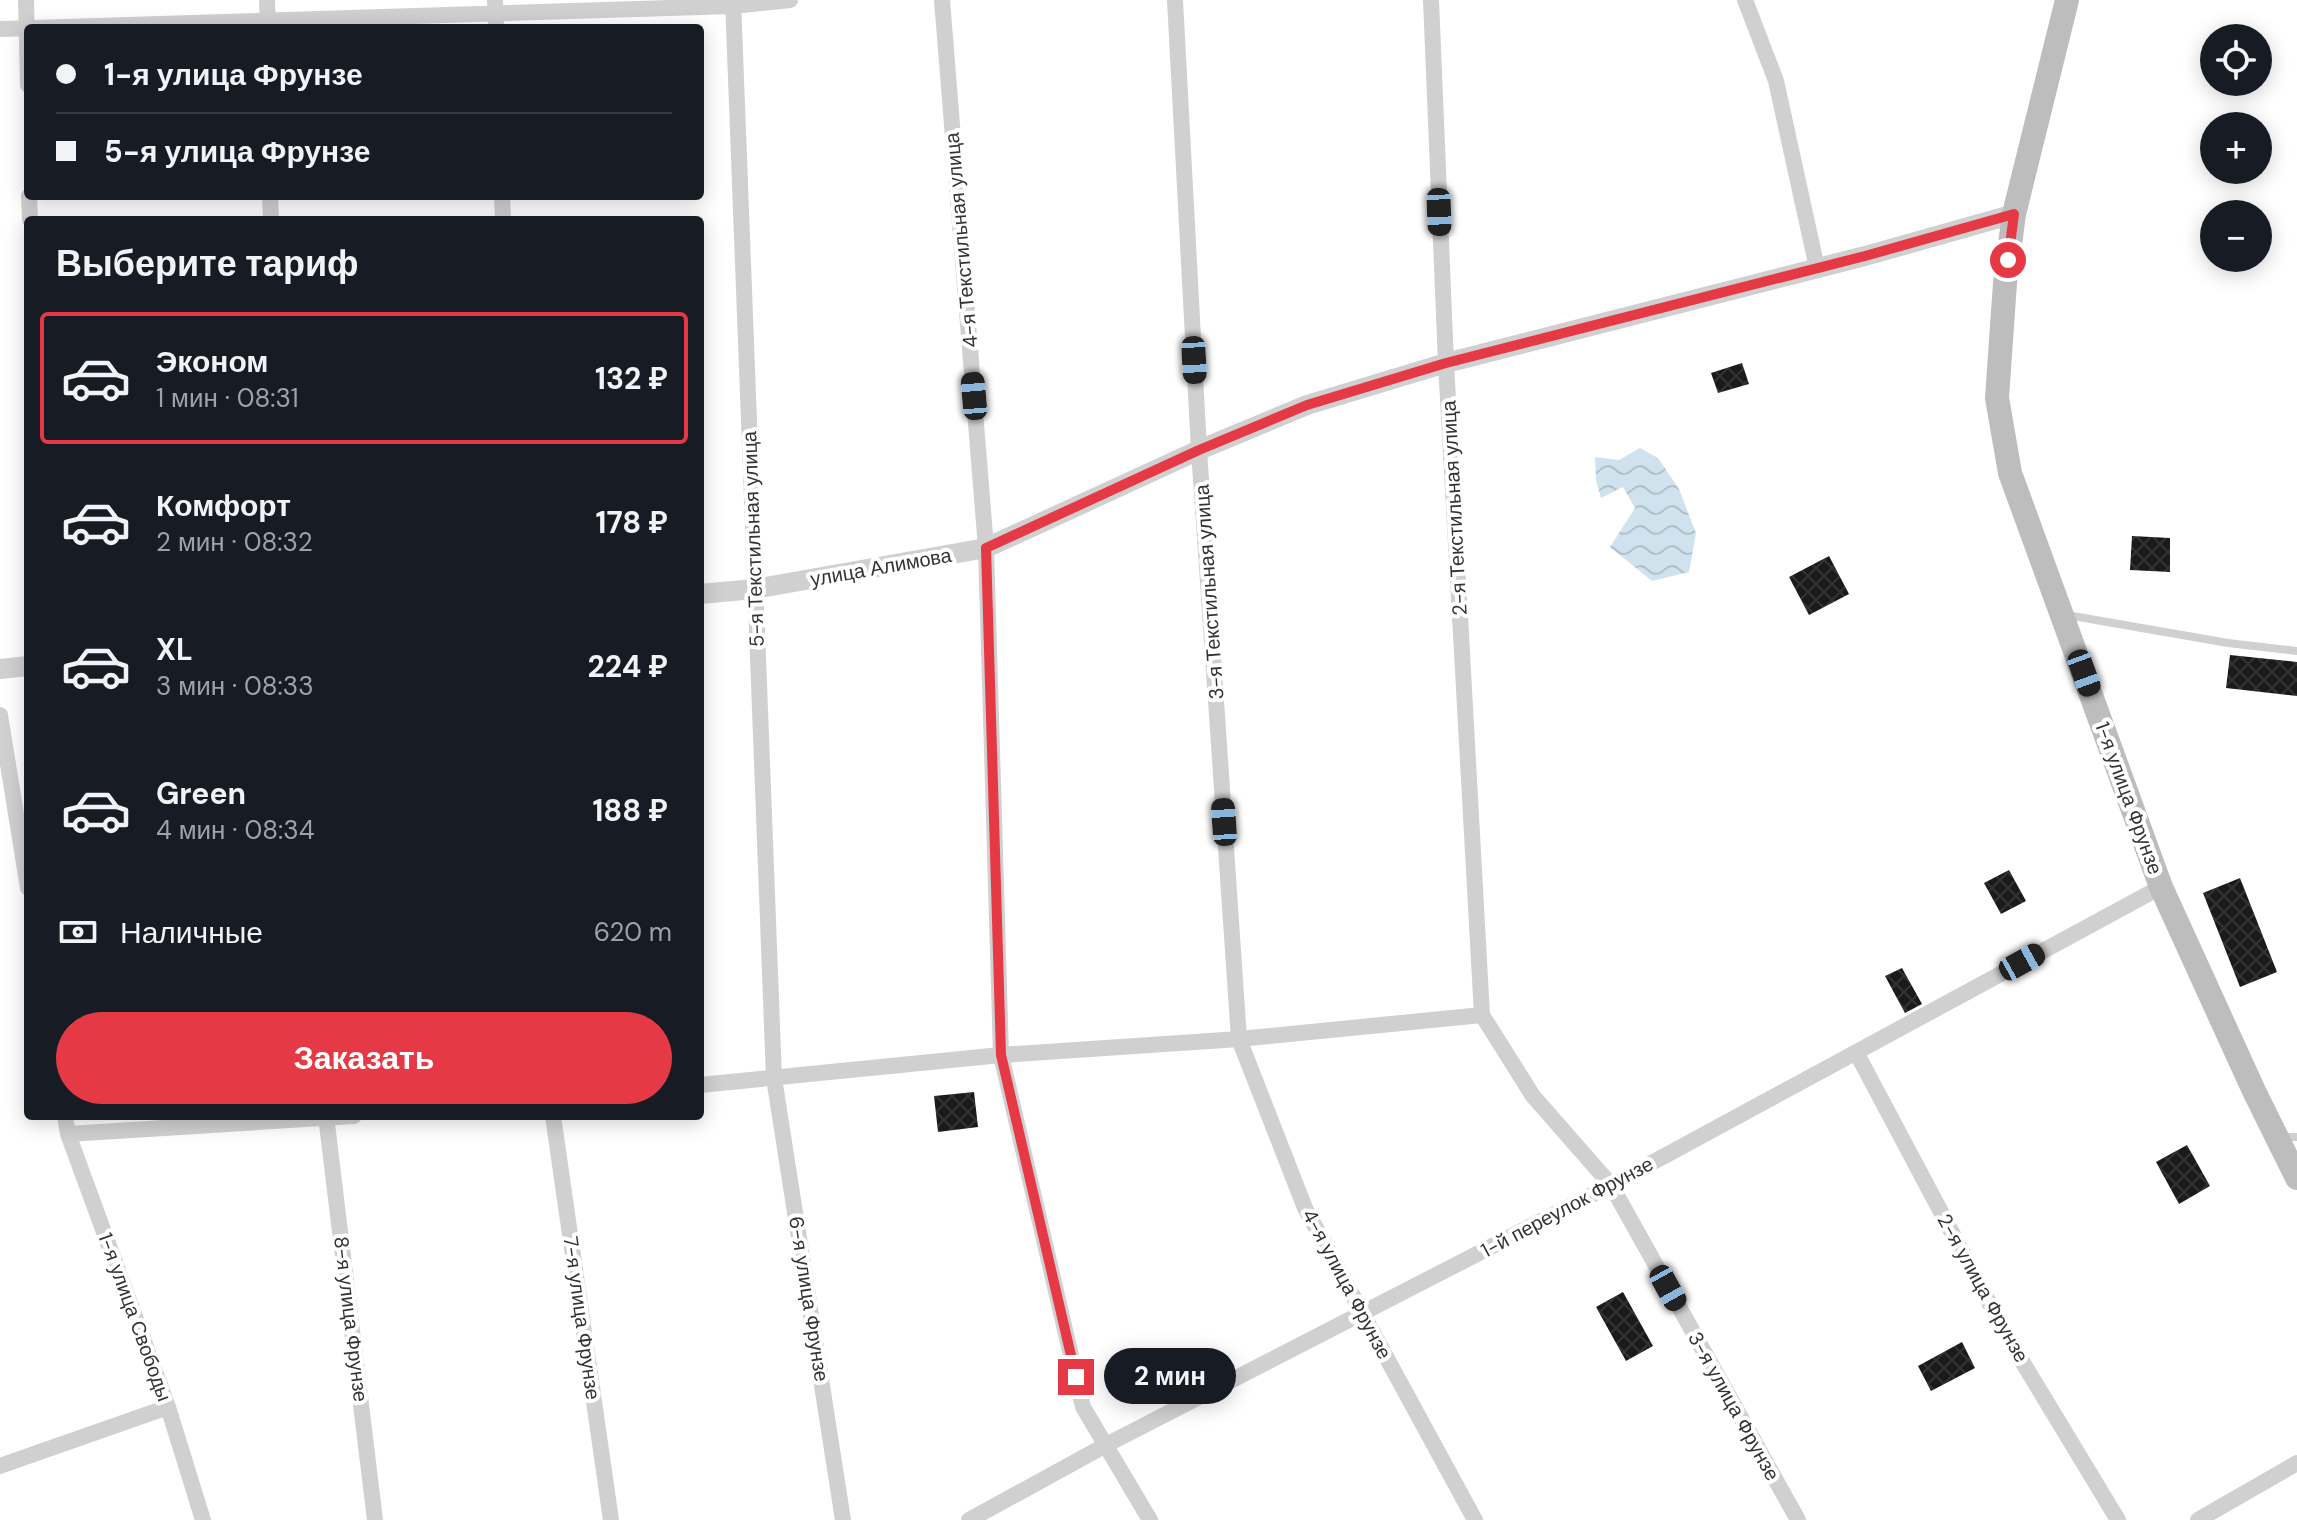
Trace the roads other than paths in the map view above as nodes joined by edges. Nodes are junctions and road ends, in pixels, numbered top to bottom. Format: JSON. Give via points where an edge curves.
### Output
{"nodes":[{"id":1,"x":26,"y":0,"type":"edge"},
{"id":2,"x":267,"y":0,"type":"edge"},
{"id":3,"x":790,"y":0,"type":"edge"},
{"id":4,"x":942,"y":0,"type":"edge"},
{"id":5,"x":1175,"y":0,"type":"edge"},
{"id":6,"x":1431,"y":0,"type":"edge"},
{"id":7,"x":1745,"y":0,"type":"edge"},
{"id":8,"x":2067,"y":0,"type":"edge"},
{"id":9,"x":733,"y":3,"type":"edge"},
{"id":10,"x":495,"y":14,"type":"edge"},
{"id":11,"x":27,"y":24,"type":"edge"},
{"id":12,"x":268,"y":24,"type":"edge"},
{"id":13,"x":24,"y":27,"type":"edge"},
{"id":14,"x":0,"y":29,"type":"edge"},
{"id":15,"x":2014,"y":214,"type":"junction"},
{"id":16,"x":1817,"y":268,"type":"junction"},
{"id":17,"x":1446,"y":363,"type":"junction"},
{"id":18,"x":1199,"y":450,"type":"junction"},
{"id":19,"x":986,"y":548,"type":"junction"},
{"id":20,"x":754,"y":589,"type":"junction"},
{"id":21,"x":704,"y":594,"type":"edge"},
{"id":22,"x":2062,"y":614,"type":"junction"},
{"id":23,"x":2297,"y":651,"type":"edge"},
{"id":24,"x":24,"y":666,"type":"edge"},
{"id":25,"x":0,"y":669,"type":"edge"},
{"id":26,"x":0,"y":715,"type":"edge"},
{"id":27,"x":24,"y":863,"type":"edge"},
{"id":28,"x":2161,"y":887,"type":"junction"},
{"id":29,"x":1482,"y":1015,"type":"junction"},
{"id":30,"x":1239,"y":1039,"type":"junction"},
{"id":31,"x":1856,"y":1052,"type":"junction"},
{"id":32,"x":1001,"y":1055,"type":"junction"},
{"id":33,"x":774,"y":1078,"type":"junction"},
{"id":34,"x":704,"y":1085,"type":"edge"},
{"id":35,"x":66,"y":1120,"type":"edge"},
{"id":36,"x":280,"y":1120,"type":"edge"},
{"id":37,"x":326,"y":1120,"type":"edge"},
{"id":38,"x":554,"y":1120,"type":"edge"},
{"id":39,"x":68,"y":1134,"type":"junction"},
{"id":40,"x":2287,"y":1137,"type":"edge"},
{"id":41,"x":2297,"y":1178,"type":"edge"},
{"id":42,"x":1611,"y":1185,"type":"junction"},
{"id":43,"x":1363,"y":1314,"type":"junction"},
{"id":44,"x":168,"y":1407,"type":"junction"},
{"id":45,"x":1106,"y":1445,"type":"junction"},
{"id":46,"x":2297,"y":1463,"type":"edge"},
{"id":47,"x":0,"y":1466,"type":"edge"},
{"id":48,"x":203,"y":1520,"type":"edge"},
{"id":49,"x":375,"y":1520,"type":"edge"},
{"id":50,"x":611,"y":1520,"type":"edge"},
{"id":51,"x":843,"y":1520,"type":"edge"},
{"id":52,"x":969,"y":1520,"type":"edge"},
{"id":53,"x":1150,"y":1520,"type":"edge"},
{"id":54,"x":1475,"y":1520,"type":"edge"},
{"id":55,"x":1798,"y":1520,"type":"edge"},
{"id":56,"x":2118,"y":1520,"type":"edge"},
{"id":57,"x":2198,"y":1520,"type":"edge"}],
"edges":[{"from":1,"to":11,"type":"street"},
{"from":2,"to":12,"type":"street"},
{"from":3,"to":9,"type":"street"},
{"from":4,"to":19,"type":"street","name":"4-я Текстильная улица"},
{"from":5,"to":18,"type":"street","name":"3-я Текстильная улица"},
{"from":6,"to":17,"type":"street","name":"2-я Текстильная улица"},
{"from":7,"to":16,"type":"street","via":[[1776,81]]},
{"from":8,"to":15,"type":"main road","name":"1-я улица Фрунзе"},
{"from":9,"to":10,"type":"street"},
{"from":9,"to":20,"type":"street","name":"5-я Текстильная улица"},
{"from":10,"to":12,"type":"street"},
{"from":13,"to":14,"type":"street"},
{"from":15,"to":16,"type":"street","name":"улица Алимова"},
{"from":15,"to":22,"type":"main road","name":"1-я улица Фрунзе","via":[[1997,398],[2010,473]]},
{"from":16,"to":17,"type":"street","name":"улица Алимова"},
{"from":17,"to":18,"type":"street","name":"улица Алимова","via":[[1307,405]]},
{"from":17,"to":29,"type":"street","name":"2-я Текстильная улица"},
{"from":18,"to":19,"type":"street","name":"улица Алимова"},
{"from":18,"to":30,"type":"street","name":"3-я Текстильная улица"},
{"from":19,"to":20,"type":"street","name":"улица Алимова"},
{"from":19,"to":32,"type":"street","name":"4-я Текстильная улица"},
{"from":20,"to":21,"type":"street","name":"улица Алимова"},
{"from":20,"to":33,"type":"street","name":"5-я Текстильная улица"},
{"from":22,"to":23,"type":"lane"},
{"from":22,"to":28,"type":"main road","name":"1-я улица Фрунзе"},
{"from":24,"to":25,"type":"street"},
{"from":26,"to":27,"type":"street"},
{"from":28,"to":31,"type":"street","name":"1-й переулок Фрунзе"},
{"from":28,"to":40,"type":"main road","name":"1-я улица Фрунзе"},
{"from":29,"to":30,"type":"street"},
{"from":29,"to":42,"type":"street","name":"3-я улица Фрунзе","via":[[1533,1096]]},
{"from":30,"to":32,"type":"street"},
{"from":30,"to":43,"type":"street","name":"4-я улица Фрунзе","via":[[1305,1208]]},
{"from":31,"to":42,"type":"street","name":"1-й переулок Фрунзе"},
{"from":31,"to":56,"type":"street","name":"2-я улица Фрунзе","via":[[2008,1338]]},
{"from":32,"to":33,"type":"street"},
{"from":32,"to":45,"type":"street","name":"4-я Текстильная улица","via":[[1083,1407]]},
{"from":33,"to":34,"type":"street"},
{"from":33,"to":51,"type":"street","name":"6-я улица Фрунзе"},
{"from":35,"to":39,"type":"street","name":"1-я улица Свободы"},
{"from":36,"to":39,"type":"street"},
{"from":37,"to":49,"type":"street","name":"8-я улица Фрунзе"},
{"from":38,"to":50,"type":"street","name":"7-я улица Фрунзе"},
{"from":39,"to":44,"type":"street","name":"1-я улица Свободы"},
{"from":40,"to":41,"type":"main road","name":"1-я улица Фрунзе"},
{"from":42,"to":43,"type":"street","name":"1-й переулок Фрунзе"},
{"from":42,"to":55,"type":"street","name":"3-я улица Фрунзе"},
{"from":43,"to":45,"type":"street","name":"1-й переулок Фрунзе"},
{"from":43,"to":54,"type":"street","name":"4-я улица Фрунзе"},
{"from":44,"to":47,"type":"street"},
{"from":44,"to":48,"type":"street","name":"1-я улица Свободы"},
{"from":45,"to":52,"type":"street","name":"1-й переулок Фрунзе"},
{"from":45,"to":53,"type":"street","name":"4-я Текстильная улица"},
{"from":46,"to":57,"type":"street"}]}
